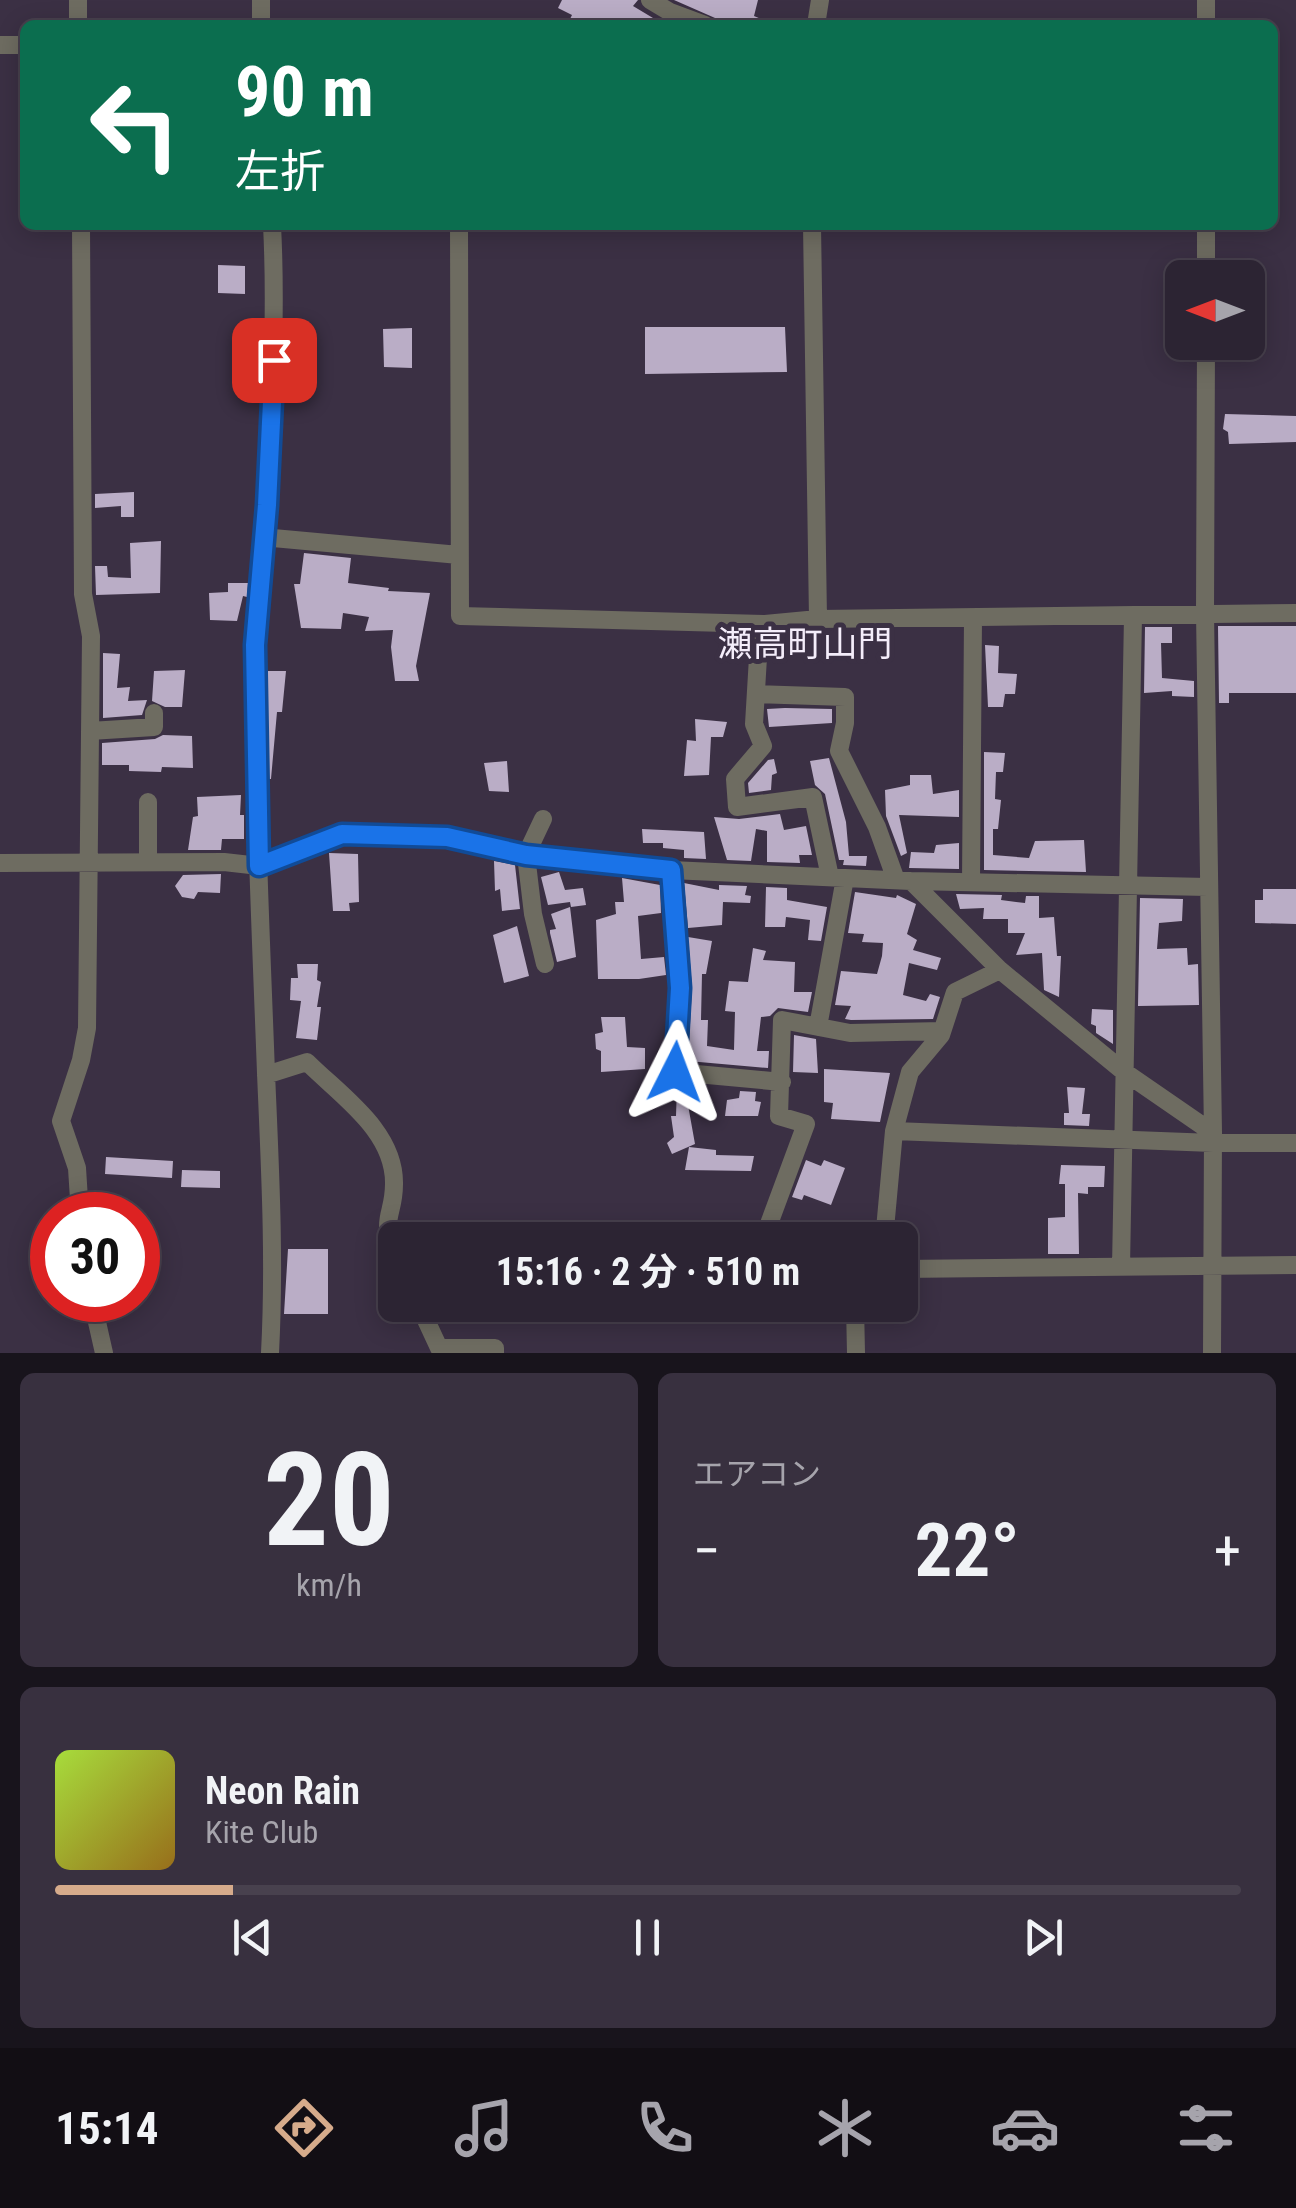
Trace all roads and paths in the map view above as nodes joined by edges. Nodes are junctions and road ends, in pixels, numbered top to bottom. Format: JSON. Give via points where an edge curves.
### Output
{"nodes":[{"id":1,"x":652,"y":0,"type":"edge"},
{"id":2,"x":666,"y":18,"type":"edge"},
{"id":3,"x":81,"y":230,"type":"edge"},
{"id":4,"x":272,"y":230,"type":"edge"},
{"id":5,"x":459,"y":230,"type":"edge"},
{"id":6,"x":812,"y":230,"type":"edge"},
{"id":7,"x":1206,"y":230,"type":"edge"},
{"id":8,"x":1206,"y":260,"type":"edge"},
{"id":9,"x":1206,"y":360,"type":"edge"},
{"id":10,"x":262,"y":537,"type":"junction"},
{"id":11,"x":459,"y":555,"type":"junction"},
{"id":12,"x":1205,"y":612,"type":"junction"},
{"id":13,"x":1296,"y":613,"type":"edge"},
{"id":14,"x":1133,"y":616,"type":"junction"},
{"id":15,"x":973,"y":618,"type":"junction"},
{"id":16,"x":818,"y":619,"type":"junction"},
{"id":17,"x":760,"y":624,"type":"junction"},
{"id":18,"x":758,"y":694,"type":"junction"},
{"id":19,"x":154,"y":713,"type":"dead end"},
{"id":20,"x":90,"y":731,"type":"junction"},
{"id":21,"x":148,"y":802,"type":"dead end"},
{"id":22,"x":543,"y":819,"type":"dead end"},
{"id":23,"x":526,"y":855,"type":"junction"},
{"id":24,"x":0,"y":862,"type":"edge"},
{"id":25,"x":89,"y":862,"type":"junction"},
{"id":26,"x":148,"y":862,"type":"junction"},
{"id":27,"x":259,"y":866,"type":"junction"},
{"id":28,"x":671,"y":870,"type":"junction"},
{"id":29,"x":837,"y":877,"type":"junction"},
{"id":30,"x":904,"y":880,"type":"junction"},
{"id":31,"x":971,"y":882,"type":"junction"},
{"id":32,"x":1128,"y":885,"type":"junction"},
{"id":33,"x":1208,"y":887,"type":"junction"},
{"id":34,"x":545,"y":964,"type":"dead end"},
{"id":35,"x":1000,"y":970,"type":"junction"},
{"id":36,"x":818,"y":1027,"type":"junction"},
{"id":37,"x":942,"y":1031,"type":"junction"},
{"id":38,"x":1122,"y":1071,"type":"junction"},
{"id":39,"x":266,"y":1075,"type":"junction"},
{"id":40,"x":782,"y":1082,"type":"junction"},
{"id":41,"x":894,"y":1131,"type":"junction"},
{"id":42,"x":1213,"y":1138,"type":"junction"},
{"id":43,"x":1122,"y":1140,"type":"junction"},
{"id":44,"x":1296,"y":1143,"type":"edge"},
{"id":45,"x":79,"y":1192,"type":"edge"},
{"id":46,"x":387,"y":1222,"type":"edge"},
{"id":47,"x":770,"y":1222,"type":"edge"},
{"id":48,"x":886,"y":1222,"type":"edge"},
{"id":49,"x":1296,"y":1265,"type":"edge"},
{"id":50,"x":1211,"y":1266,"type":"junction"},
{"id":51,"x":1121,"y":1267,"type":"junction"},
{"id":52,"x":918,"y":1269,"type":"edge"},
{"id":53,"x":97,"y":1322,"type":"edge"},
{"id":54,"x":427,"y":1322,"type":"edge"},
{"id":55,"x":856,"y":1322,"type":"edge"},
{"id":56,"x":104,"y":1353,"type":"edge"},
{"id":57,"x":270,"y":1353,"type":"edge"},
{"id":58,"x":495,"y":1353,"type":"edge"},
{"id":59,"x":856,"y":1353,"type":"edge"},
{"id":60,"x":1212,"y":1353,"type":"edge"}],
"edges":[{"from":1,"to":2,"type":"street"},
{"from":3,"to":20,"type":"street"},
{"from":4,"to":10,"type":"street","via":[[275,326]]},
{"from":5,"to":11,"type":"street"},
{"from":6,"to":16,"type":"street"},
{"from":7,"to":8,"type":"street"},
{"from":9,"to":12,"type":"street"},
{"from":10,"to":11,"type":"street"},
{"from":10,"to":27,"type":"street","via":[[255,645]]},
{"from":11,"to":17,"type":"street","via":[[460,616]]},
{"from":12,"to":13,"type":"street"},
{"from":12,"to":14,"type":"street"},
{"from":12,"to":33,"type":"street"},
{"from":14,"to":15,"type":"street"},
{"from":14,"to":32,"type":"street"},
{"from":15,"to":16,"type":"street"},
{"from":15,"to":31,"type":"street"},
{"from":16,"to":17,"type":"street"},
{"from":17,"to":18,"type":"street"},
{"from":18,"to":29,"type":"street","via":[[754,724],[763,746],[735,780],[737,808],[813,797]]},
{"from":18,"to":30,"type":"street","via":[[845,697],[839,752]]},
{"from":19,"to":20,"type":"street","via":[[154,727]]},
{"from":20,"to":25,"type":"street"},
{"from":21,"to":26,"type":"street"},
{"from":22,"to":23,"type":"street"},
{"from":23,"to":27,"type":"street","via":[[447,837],[342,834]]},
{"from":23,"to":28,"type":"street"},
{"from":23,"to":34,"type":"street"},
{"from":24,"to":25,"type":"street"},
{"from":25,"to":26,"type":"street"},
{"from":25,"to":45,"type":"street","via":[[87,1028],[61,1121]]},
{"from":26,"to":27,"type":"street"},
{"from":27,"to":39,"type":"street"},
{"from":28,"to":29,"type":"street"},
{"from":28,"to":40,"type":"street","via":[[680,988],[675,1072]]},
{"from":29,"to":30,"type":"street"},
{"from":29,"to":36,"type":"street"},
{"from":30,"to":31,"type":"street"},
{"from":30,"to":35,"type":"street"},
{"from":31,"to":32,"type":"street"},
{"from":32,"to":33,"type":"street"},
{"from":32,"to":38,"type":"street"},
{"from":33,"to":42,"type":"street"},
{"from":35,"to":37,"type":"street","via":[[955,992]]},
{"from":35,"to":38,"type":"street"},
{"from":36,"to":37,"type":"street"},
{"from":36,"to":40,"type":"street","via":[[782,1020]]},
{"from":37,"to":41,"type":"street","via":[[910,1072]]},
{"from":38,"to":42,"type":"street"},
{"from":38,"to":43,"type":"street"},
{"from":39,"to":46,"type":"street","via":[[306,1062],[385,1140],[394,1182]]},
{"from":39,"to":57,"type":"street"},
{"from":40,"to":47,"type":"street","via":[[779,1116],[806,1124]]},
{"from":41,"to":43,"type":"street"},
{"from":41,"to":48,"type":"street"},
{"from":42,"to":43,"type":"street"},
{"from":42,"to":44,"type":"street"},
{"from":42,"to":50,"type":"street"},
{"from":43,"to":51,"type":"street"},
{"from":49,"to":50,"type":"street"},
{"from":50,"to":51,"type":"street"},
{"from":50,"to":60,"type":"street"},
{"from":51,"to":52,"type":"street"},
{"from":53,"to":56,"type":"street"},
{"from":54,"to":58,"type":"street","via":[[439,1348]]},
{"from":55,"to":59,"type":"street"}]}
